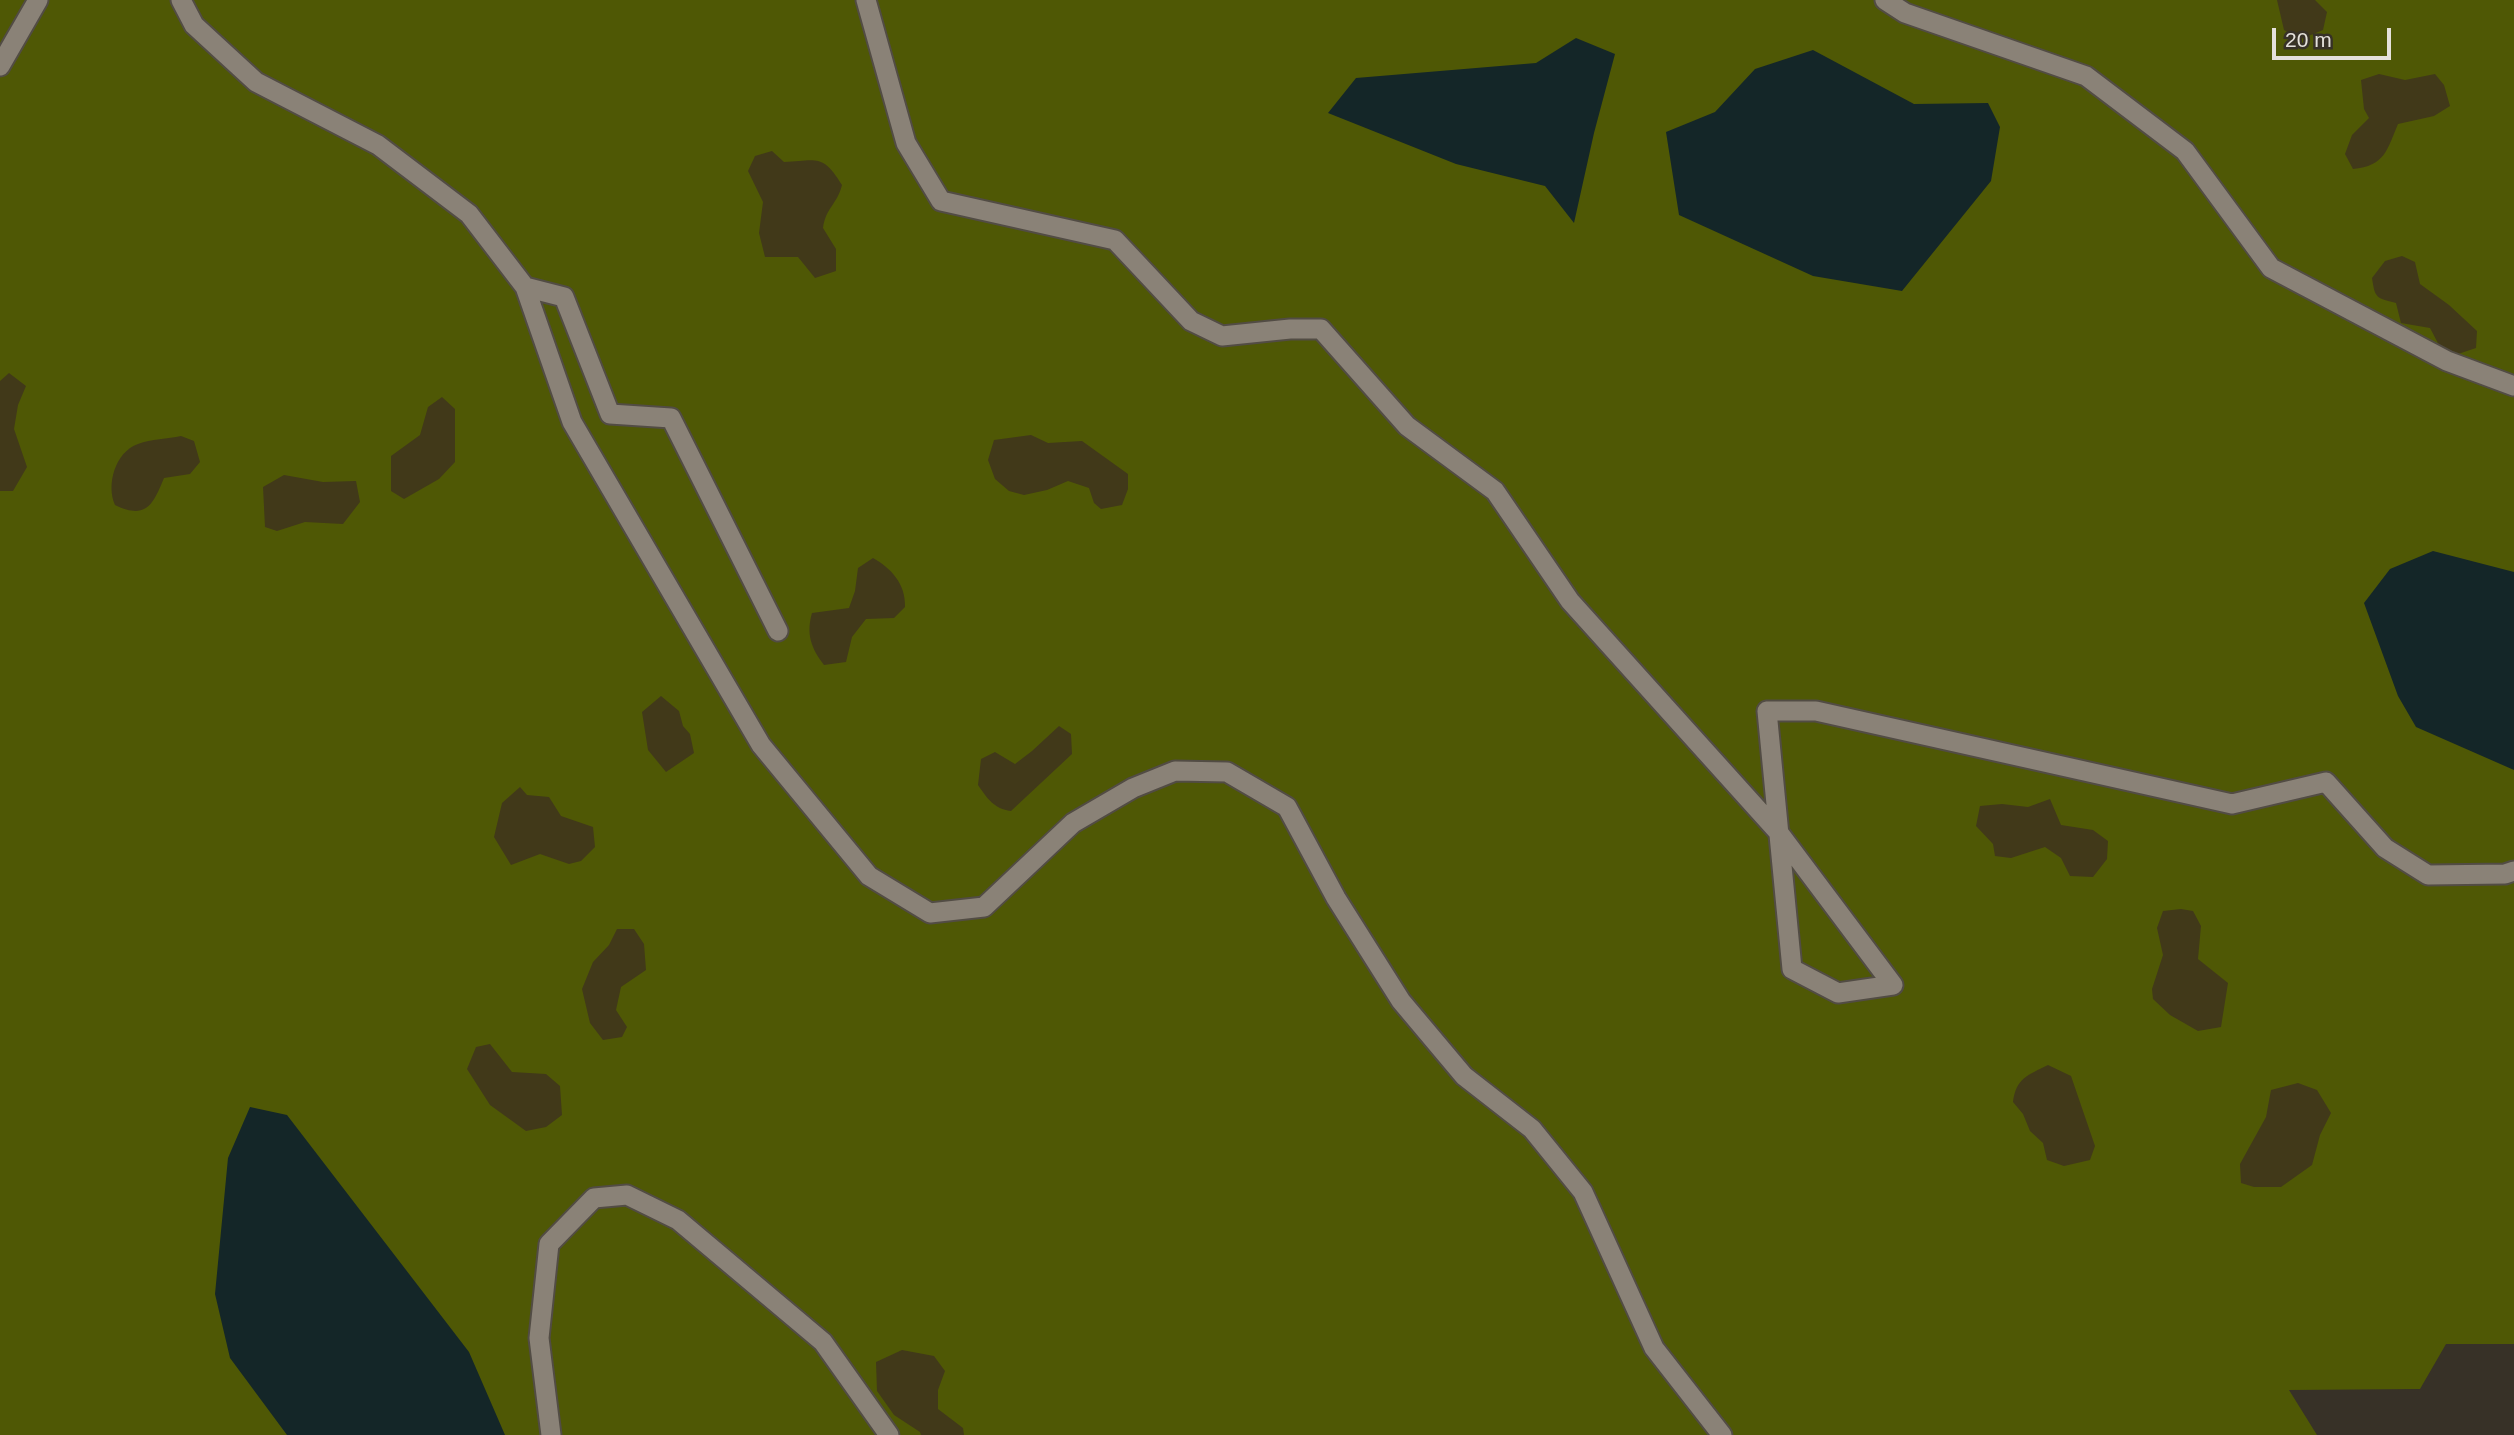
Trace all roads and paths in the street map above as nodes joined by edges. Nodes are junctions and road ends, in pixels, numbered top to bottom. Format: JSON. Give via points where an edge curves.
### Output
{"nodes":[{"id":1,"x":38,"y":0,"type":"edge"},
{"id":2,"x":180,"y":0,"type":"edge"},
{"id":3,"x":866,"y":0,"type":"edge"},
{"id":4,"x":1885,"y":0,"type":"edge"},
{"id":5,"x":0,"y":66,"type":"edge"},
{"id":6,"x":525,"y":287,"type":"junction"},
{"id":7,"x":2514,"y":386,"type":"edge"},
{"id":8,"x":778,"y":631,"type":"dead end"},
{"id":9,"x":1779,"y":833,"type":"junction"},
{"id":10,"x":2514,"y":871,"type":"edge"},
{"id":11,"x":551,"y":1435,"type":"edge"},
{"id":12,"x":888,"y":1435,"type":"edge"},
{"id":13,"x":1722,"y":1435,"type":"edge"}],
"edges":[{"from":1,"to":5,"type":"lane"},
{"from":2,"to":6,"type":"lane","via":[[194,25],[256,82],[378,145],[469,214]]},
{"from":3,"to":9,"type":"lane","via":[[906,143],[940,201],[1115,240],[1191,321],[1222,336],[1321,329],[1408,426],[1495,491],[1570,601]]},
{"from":4,"to":7,"type":"lane","via":[[1905,13],[2086,76],[2185,151],[2271,268],[2447,361]]},
{"from":6,"to":8,"type":"lane","via":[[564,297],[610,414],[671,418]]},
{"from":6,"to":13,"type":"lane","via":[[572,422],[761,746],[869,876],[930,913],[984,907],[1073,823],[1133,788],[1175,771],[1227,772],[1287,807],[1336,898],[1402,1001],[1464,1076],[1532,1129],[1583,1192],[1654,1348]]},
{"from":9,"to":9,"type":"lane","via":[[1852,931],[1893,985],[1838,993],[1792,969]]},
{"from":9,"to":10,"type":"lane","via":[[1767,711],[1816,711],[2232,804],[2326,782],[2385,848],[2428,875]]},
{"from":11,"to":12,"type":"lane","via":[[539,1338],[549,1244],[594,1198],[627,1195],[678,1220],[823,1342]]}]}
